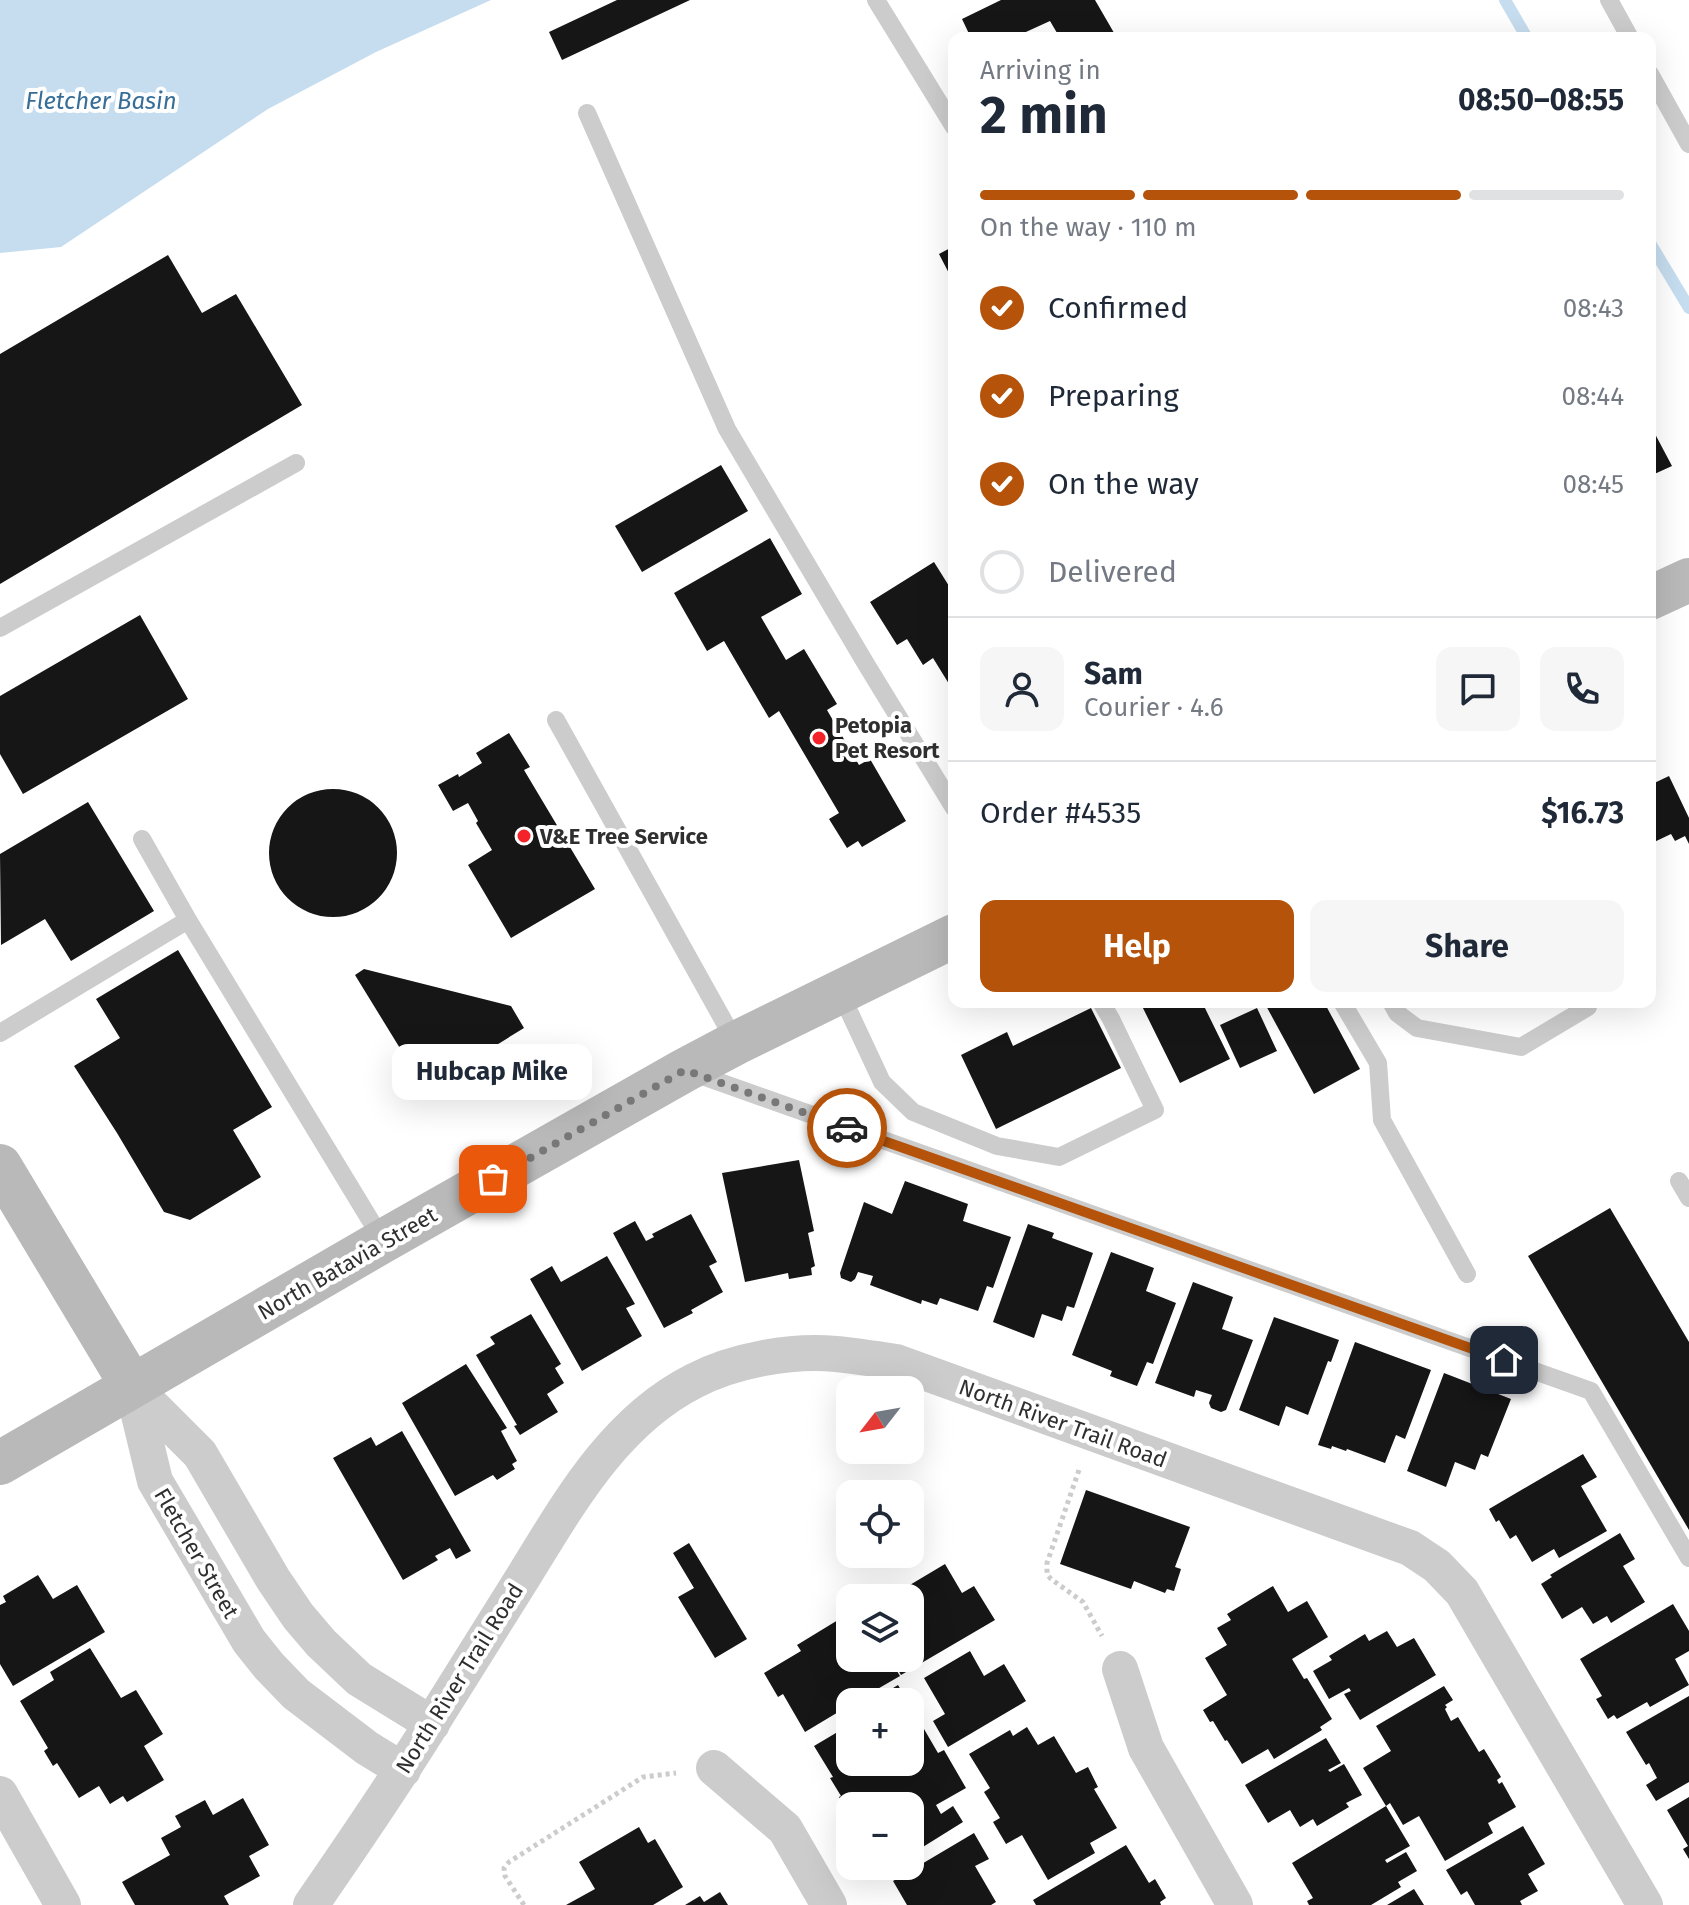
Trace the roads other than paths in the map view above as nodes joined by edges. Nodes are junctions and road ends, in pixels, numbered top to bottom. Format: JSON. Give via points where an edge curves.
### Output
{"nodes":[{"id":1,"x":876,"y":0,"type":"edge"},
{"id":2,"x":1609,"y":0,"type":"edge"},
{"id":3,"x":1627,"y":32,"type":"edge"},
{"id":4,"x":1656,"y":85,"type":"edge"},
{"id":5,"x":587,"y":113,"type":"dead end"},
{"id":6,"x":948,"y":117,"type":"edge"},
{"id":7,"x":1689,"y":144,"type":"edge"},
{"id":8,"x":296,"y":463,"type":"dead end"},
{"id":9,"x":1689,"y":580,"type":"edge"},
{"id":10,"x":1656,"y":595,"type":"edge"},
{"id":11,"x":0,"y":628,"type":"edge"},
{"id":12,"x":556,"y":720,"type":"dead end"},
{"id":13,"x":948,"y":798,"type":"edge"},
{"id":14,"x":142,"y":839,"type":"dead end"},
{"id":15,"x":188,"y":920,"type":"junction"},
{"id":16,"x":948,"y":939,"type":"edge"},
{"id":17,"x":840,"y":992,"type":"junction"},
{"id":18,"x":1105,"y":1008,"type":"edge"},
{"id":19,"x":1346,"y":1008,"type":"edge"},
{"id":20,"x":1394,"y":1008,"type":"edge"},
{"id":21,"x":1586,"y":1008,"type":"edge"},
{"id":22,"x":0,"y":1033,"type":"edge"},
{"id":23,"x":736,"y":1043,"type":"junction"},
{"id":24,"x":685,"y":1070,"type":"junction"},
{"id":25,"x":0,"y":1166,"type":"edge"},
{"id":26,"x":1679,"y":1181,"type":"dead end"},
{"id":27,"x":1689,"y":1198,"type":"edge"},
{"id":28,"x":383,"y":1241,"type":"junction"},
{"id":29,"x":1467,"y":1274,"type":"dead end"},
{"id":30,"x":132,"y":1386,"type":"junction"},
{"id":31,"x":0,"y":1463,"type":"edge"},
{"id":32,"x":1689,"y":1558,"type":"edge"},
{"id":33,"x":1120,"y":1669,"type":"road end"},
{"id":34,"x":432,"y":1724,"type":"junction"},
{"id":35,"x":714,"y":1768,"type":"road end"},
{"id":36,"x":403,"y":1770,"type":"junction"},
{"id":37,"x":0,"y":1794,"type":"edge"},
{"id":38,"x":63,"y":1905,"type":"edge"},
{"id":39,"x":311,"y":1905,"type":"edge"},
{"id":40,"x":829,"y":1905,"type":"edge"},
{"id":41,"x":1235,"y":1905,"type":"edge"},
{"id":42,"x":1645,"y":1905,"type":"edge"}],
"edges":[{"from":1,"to":6,"type":"lane"},
{"from":2,"to":3,"type":"lane"},
{"from":4,"to":7,"type":"lane"},
{"from":5,"to":13,"type":"lane","via":[[727,429]]},
{"from":8,"to":11,"type":"lane"},
{"from":9,"to":10,"type":"main road"},
{"from":12,"to":23,"type":"lane"},
{"from":14,"to":15,"type":"lane"},
{"from":15,"to":22,"type":"lane"},
{"from":15,"to":28,"type":"lane"},
{"from":16,"to":17,"type":"main road","name":"North Batavia Street"},
{"from":17,"to":18,"type":"lane","via":[[882,1082],[913,1112],[997,1146],[1059,1157],[1155,1110]]},
{"from":17,"to":23,"type":"main road","name":"North Batavia Street"},
{"from":19,"to":29,"type":"lane","via":[[1378,1063],[1382,1120]]},
{"from":20,"to":21,"type":"lane","via":[[1417,1028],[1521,1047]]},
{"from":23,"to":24,"type":"main road","name":"North Batavia Street"},
{"from":24,"to":28,"type":"main road","name":"North Batavia Street"},
{"from":24,"to":32,"type":"lane","via":[[1591,1391]]},
{"from":25,"to":30,"type":"main road"},
{"from":26,"to":27,"type":"lane"},
{"from":28,"to":30,"type":"main road","name":"North Batavia Street"},
{"from":30,"to":31,"type":"main road","name":"North Batavia Street"},
{"from":30,"to":34,"type":"street","via":[[200,1454],[273,1579],[321,1643],[359,1679]]},
{"from":30,"to":36,"type":"street","name":"Fletcher Street","via":[[155,1481],[249,1641],[296,1694]]},
{"from":33,"to":41,"type":"street","via":[[1146,1748]]},
{"from":34,"to":36,"type":"street","name":"North River Trail Road"},
{"from":34,"to":42,"type":"street","name":"North River Trail Road","via":[[590,1474],[619,1437],[655,1406],[695,1380],[784,1355],[833,1354],[896,1362],[1410,1548],[1437,1566],[1462,1592]]},
{"from":35,"to":40,"type":"street","via":[[785,1829]]},
{"from":36,"to":39,"type":"street","name":"North River Trail Road"},
{"from":37,"to":38,"type":"street"}]}
